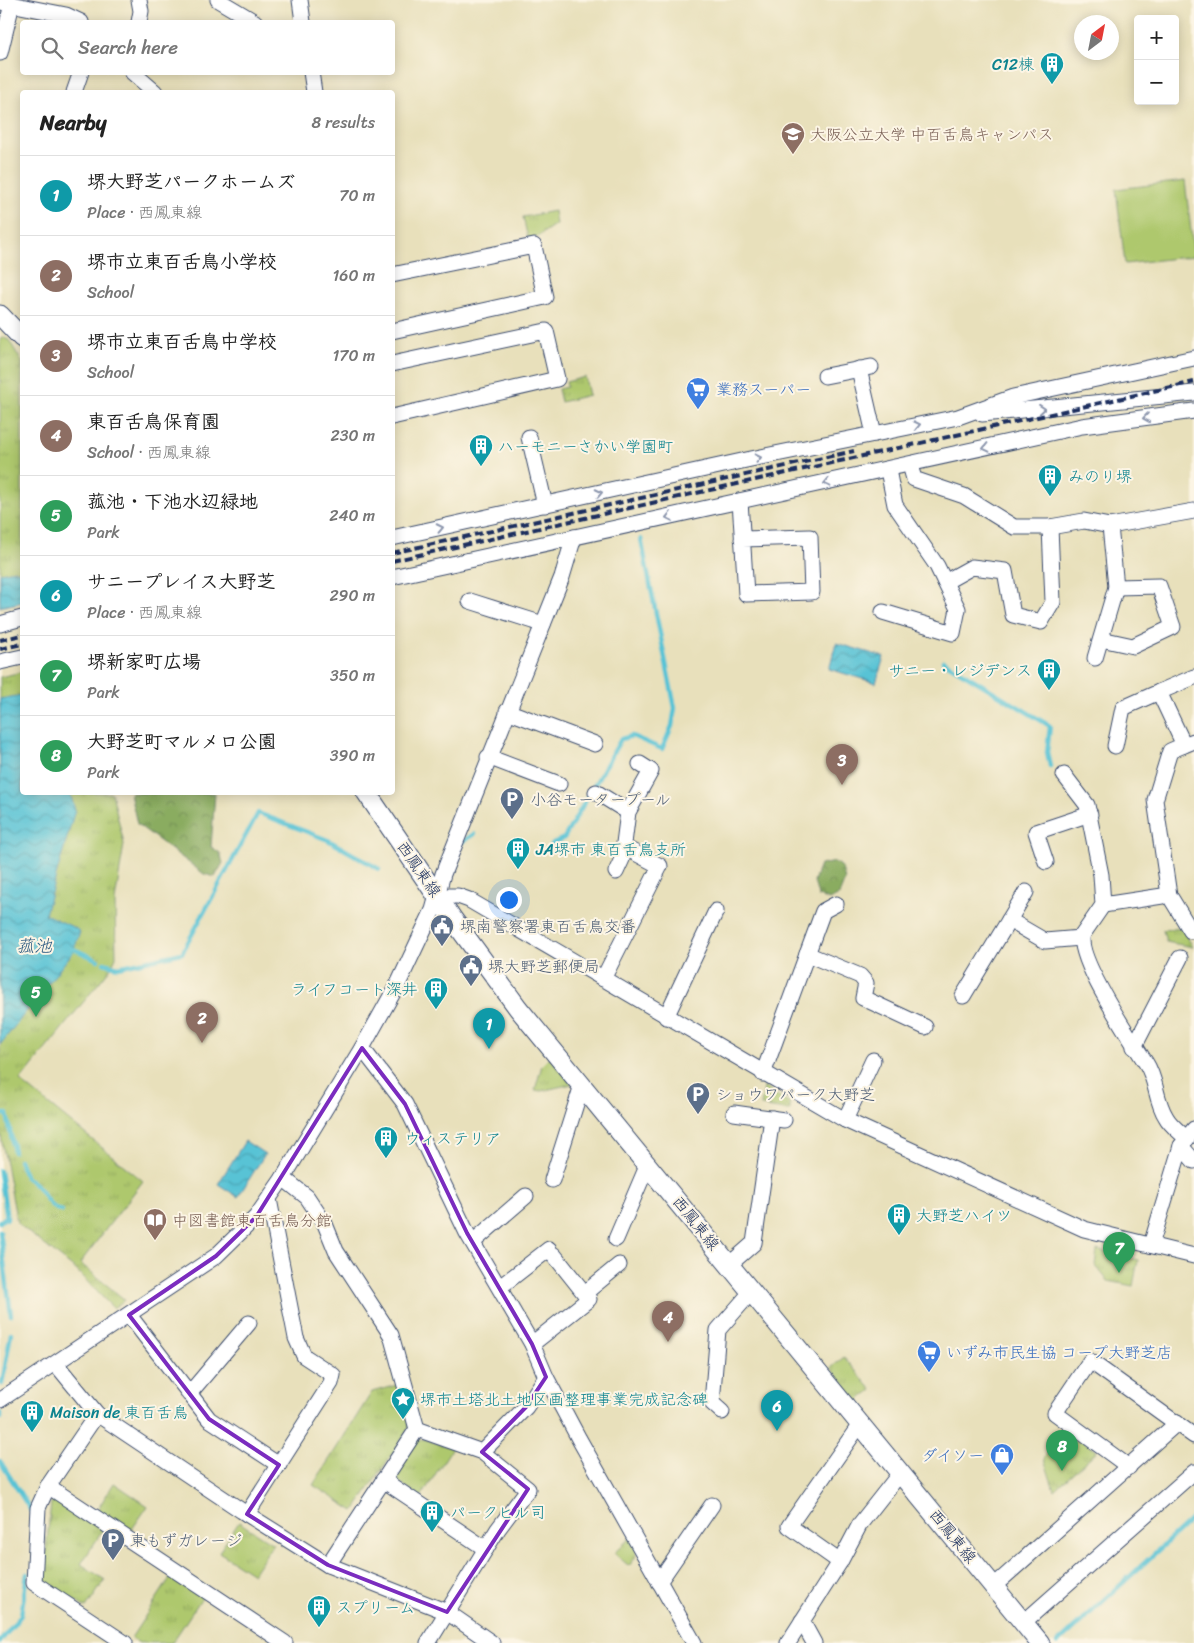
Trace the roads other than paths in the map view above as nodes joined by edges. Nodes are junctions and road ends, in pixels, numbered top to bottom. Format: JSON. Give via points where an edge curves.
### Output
{"nodes":[{"id":1,"x":139,"y":0,"type":"edge"},
{"id":2,"x":218,"y":0,"type":"edge"},
{"id":3,"x":300,"y":0,"type":"edge"},
{"id":4,"x":6,"y":3,"type":"edge"},
{"id":5,"x":77,"y":20,"type":"edge"},
{"id":6,"x":139,"y":20,"type":"edge"},
{"id":7,"x":252,"y":20,"type":"edge"},
{"id":8,"x":303,"y":20,"type":"edge"},
{"id":9,"x":0,"y":53,"type":"edge"},
{"id":10,"x":80,"y":75,"type":"edge"},
{"id":11,"x":135,"y":75,"type":"edge"},
{"id":12,"x":311,"y":75,"type":"edge"},
{"id":13,"x":75,"y":90,"type":"edge"},
{"id":14,"x":153,"y":90,"type":"edge"},
{"id":15,"x":314,"y":90,"type":"edge"},
{"id":16,"x":395,"y":274,"type":"edge"},
{"id":17,"x":2,"y":322,"type":"edge"},
{"id":18,"x":395,"y":330,"type":"edge"},
{"id":19,"x":20,"y":336,"type":"edge"},
{"id":20,"x":1194,"y":358,"type":"edge"},
{"id":21,"x":395,"y":363,"type":"edge"},
{"id":22,"x":825,"y":376,"type":"dead end"},
{"id":23,"x":1194,"y":393,"type":"edge"},
{"id":24,"x":1194,"y":411,"type":"edge"},
{"id":25,"x":395,"y":416,"type":"edge"},
{"id":26,"x":958,"y":417,"type":"junction"},
{"id":27,"x":874,"y":434,"type":"junction"},
{"id":28,"x":530,"y":437,"type":"dead end"},
{"id":29,"x":910,"y":465,"type":"junction"},
{"id":30,"x":888,"y":470,"type":"junction"},
{"id":31,"x":740,"y":501,"type":"junction"},
{"id":32,"x":545,"y":505,"type":"junction"},
{"id":33,"x":1192,"y":517,"type":"edge"},
{"id":34,"x":1110,"y":526,"type":"junction"},
{"id":35,"x":1050,"y":527,"type":"junction"},
{"id":36,"x":395,"y":537,"type":"edge"},
{"id":37,"x":574,"y":537,"type":"junction"},
{"id":38,"x":742,"y":539,"type":"junction"},
{"id":39,"x":395,"y":576,"type":"edge"},
{"id":40,"x":945,"y":582,"type":"junction"},
{"id":41,"x":1116,"y":587,"type":"junction"},
{"id":42,"x":470,"y":601,"type":"dead end"},
{"id":43,"x":883,"y":612,"type":"dead end"},
{"id":44,"x":20,"y":619,"type":"edge"},
{"id":45,"x":0,"y":624,"type":"edge"},
{"id":46,"x":543,"y":624,"type":"junction"},
{"id":47,"x":1101,"y":639,"type":"junction"},
{"id":48,"x":20,"y":657,"type":"edge"},
{"id":49,"x":1096,"y":658,"type":"dead end"},
{"id":50,"x":0,"y":662,"type":"edge"},
{"id":51,"x":1194,"y":677,"type":"edge"},
{"id":52,"x":1159,"y":692,"type":"junction"},
{"id":53,"x":507,"y":711,"type":"junction"},
{"id":54,"x":1189,"y":743,"type":"edge"},
{"id":55,"x":595,"y":744,"type":"dead end"},
{"id":56,"x":1115,"y":746,"type":"dead end"},
{"id":57,"x":488,"y":757,"type":"junction"},
{"id":58,"x":640,"y":764,"type":"dead end"},
{"id":59,"x":1064,"y":775,"type":"dead end"},
{"id":60,"x":559,"y":784,"type":"dead end"},
{"id":61,"x":596,"y":792,"type":"dead end"},
{"id":62,"x":368,"y":795,"type":"edge"},
{"id":63,"x":628,"y":812,"type":"junction"},
{"id":64,"x":1090,"y":814,"type":"junction"},
{"id":65,"x":624,"y":847,"type":"junction"},
{"id":66,"x":1046,"y":862,"type":"dead end"},
{"id":67,"x":616,"y":872,"type":"dead end"},
{"id":68,"x":1026,"y":892,"type":"dead end"},
{"id":69,"x":1169,"y":894,"type":"junction"},
{"id":70,"x":437,"y":896,"type":"junction"},
{"id":71,"x":836,"y":904,"type":"dead end"},
{"id":72,"x":1103,"y":905,"type":"junction"},
{"id":73,"x":716,"y":911,"type":"dead end"},
{"id":74,"x":1009,"y":920,"type":"junction"},
{"id":75,"x":1191,"y":931,"type":"dead end"},
{"id":76,"x":1081,"y":938,"type":"junction"},
{"id":77,"x":806,"y":954,"type":"junction"},
{"id":78,"x":1180,"y":958,"type":"dead end"},
{"id":79,"x":603,"y":979,"type":"junction"},
{"id":80,"x":963,"y":996,"type":"dead end"},
{"id":81,"x":666,"y":1016,"type":"junction"},
{"id":82,"x":924,"y":1027,"type":"dead end"},
{"id":83,"x":1134,"y":1047,"type":"junction"},
{"id":84,"x":362,"y":1048,"type":"junction"},
{"id":85,"x":873,"y":1060,"type":"dead end"},
{"id":86,"x":763,"y":1074,"type":"junction"},
{"id":87,"x":582,"y":1085,"type":"junction"},
{"id":88,"x":734,"y":1112,"type":"dead end"},
{"id":89,"x":845,"y":1120,"type":"junction"},
{"id":90,"x":1187,"y":1138,"type":"edge"},
{"id":91,"x":1194,"y":1161,"type":"edge"},
{"id":92,"x":648,"y":1164,"type":"junction"},
{"id":93,"x":283,"y":1178,"type":"junction"},
{"id":94,"x":552,"y":1180,"type":"dead end"},
{"id":95,"x":526,"y":1196,"type":"dead end"},
{"id":96,"x":269,"y":1199,"type":"junction"},
{"id":97,"x":616,"y":1239,"type":"dead end"},
{"id":98,"x":473,"y":1242,"type":"junction"},
{"id":99,"x":1151,"y":1245,"type":"junction"},
{"id":100,"x":1194,"y":1256,"type":"edge"},
{"id":101,"x":730,"y":1264,"type":"junction"},
{"id":102,"x":618,"y":1266,"type":"dead end"},
{"id":103,"x":500,"y":1287,"type":"junction"},
{"id":104,"x":752,"y":1291,"type":"junction"},
{"id":105,"x":585,"y":1294,"type":"junction"},
{"id":106,"x":129,"y":1315,"type":"junction"},
{"id":107,"x":249,"y":1323,"type":"dead end"},
{"id":108,"x":532,"y":1344,"type":"junction"},
{"id":109,"x":56,"y":1364,"type":"junction"},
{"id":110,"x":546,"y":1377,"type":"junction"},
{"id":111,"x":189,"y":1394,"type":"junction"},
{"id":112,"x":0,"y":1400,"type":"edge"},
{"id":113,"x":722,"y":1412,"type":"dead end"},
{"id":114,"x":97,"y":1414,"type":"junction"},
{"id":115,"x":861,"y":1423,"type":"junction"},
{"id":116,"x":1177,"y":1424,"type":"junction"},
{"id":117,"x":416,"y":1430,"type":"junction"},
{"id":118,"x":1194,"y":1436,"type":"edge"},
{"id":119,"x":482,"y":1452,"type":"junction"},
{"id":120,"x":279,"y":1464,"type":"junction"},
{"id":121,"x":1128,"y":1467,"type":"junction"},
{"id":122,"x":901,"y":1472,"type":"junction"},
{"id":123,"x":1194,"y":1472,"type":"edge"},
{"id":124,"x":383,"y":1480,"type":"junction"},
{"id":125,"x":48,"y":1486,"type":"junction"},
{"id":126,"x":704,"y":1510,"type":"dead end"},
{"id":127,"x":247,"y":1514,"type":"junction"},
{"id":128,"x":486,"y":1548,"type":"junction"},
{"id":129,"x":840,"y":1562,"type":"junction"},
{"id":130,"x":328,"y":1565,"type":"junction"},
{"id":131,"x":659,"y":1582,"type":"junction"},
{"id":132,"x":994,"y":1586,"type":"junction"},
{"id":133,"x":447,"y":1612,"type":"junction"},
{"id":134,"x":802,"y":1621,"type":"junction"},
{"id":135,"x":1024,"y":1622,"type":"junction"},
{"id":136,"x":125,"y":1643,"type":"edge"},
{"id":137,"x":285,"y":1643,"type":"edge"},
{"id":138,"x":428,"y":1643,"type":"edge"},
{"id":139,"x":492,"y":1643,"type":"edge"},
{"id":140,"x":694,"y":1643,"type":"edge"},
{"id":141,"x":788,"y":1643,"type":"edge"},
{"id":142,"x":814,"y":1643,"type":"edge"},
{"id":143,"x":1040,"y":1643,"type":"edge"}],
"edges":[{"from":1,"to":6,"type":"street"},
{"from":2,"to":7,"type":"street"},
{"from":3,"to":8,"type":"street"},
{"from":4,"to":5,"type":"street"},
{"from":4,"to":9,"type":"street"},
{"from":10,"to":13,"type":"street"},
{"from":11,"to":14,"type":"street"},
{"from":12,"to":15,"type":"street"},
{"from":16,"to":18,"type":"street","via":[[534,246],[545,297]]},
{"from":17,"to":19,"type":"main road"},
{"from":20,"to":26,"type":"street","via":[[1013,397]]},
{"from":21,"to":25,"type":"street","via":[[546,331],[557,379]]},
{"from":22,"to":27,"type":"street","via":[[865,368]]},
{"from":26,"to":23,"type":"street","one_way":true},
{"from":24,"to":29,"type":"street","one_way":true,"via":[[1082,426]]},
{"from":27,"to":26,"type":"street","one_way":true},
{"from":32,"to":27,"type":"street","one_way":true},
{"from":28,"to":32,"type":"street"},
{"from":29,"to":30,"type":"street"},
{"from":29,"to":35,"type":"street","via":[[914,479],[964,496],[1014,527]]},
{"from":30,"to":31,"type":"street","one_way":true},
{"from":30,"to":40,"type":"street","via":[[895,505]]},
{"from":31,"to":37,"type":"street","one_way":true},
{"from":31,"to":38,"type":"street"},
{"from":36,"to":32,"type":"street","one_way":true},
{"from":33,"to":34,"type":"street"},
{"from":34,"to":35,"type":"street","via":[[1084,521]]},
{"from":34,"to":41,"type":"street"},
{"from":35,"to":40,"type":"street","via":[[1053,602],[1041,622],[1013,615],[1005,572],[972,567]]},
{"from":37,"to":39,"type":"street"},
{"from":37,"to":46,"type":"street"},
{"from":38,"to":38,"type":"street","via":[[746,594],[812,592],[810,537]]},
{"from":40,"to":43,"type":"street","via":[[958,608],[953,633]]},
{"from":41,"to":47,"type":"street"},
{"from":41,"to":47,"type":"street","via":[[1159,586],[1173,627],[1133,646]]},
{"from":42,"to":46,"type":"street"},
{"from":44,"to":45,"type":"street"},
{"from":46,"to":53,"type":"street"},
{"from":47,"to":49,"type":"street"},
{"from":48,"to":50,"type":"street"},
{"from":51,"to":52,"type":"street"},
{"from":52,"to":54,"type":"street"},
{"from":52,"to":56,"type":"street","via":[[1124,708]]},
{"from":53,"to":55,"type":"street"},
{"from":53,"to":57,"type":"street"},
{"from":54,"to":69,"type":"street","via":[[1170,750],[1155,800]]},
{"from":57,"to":60,"type":"street"},
{"from":57,"to":70,"type":"street"},
{"from":58,"to":63,"type":"street","via":[[651,771]]},
{"from":59,"to":64,"type":"street","via":[[1088,804]]},
{"from":61,"to":63,"type":"street"},
{"from":62,"to":70,"type":"main road","name":"西鳳東線"},
{"from":63,"to":65,"type":"street"},
{"from":64,"to":66,"type":"street","via":[[1036,832]]},
{"from":64,"to":72,"type":"street"},
{"from":65,"to":67,"type":"street"},
{"from":65,"to":79,"type":"street","via":[[660,866]]},
{"from":68,"to":74,"type":"street"},
{"from":69,"to":72,"type":"street"},
{"from":69,"to":75,"type":"street"},
{"from":70,"to":79,"type":"street","via":[[458,896],[469,900]]},
{"from":70,"to":84,"type":"street","via":[[399,982]]},
{"from":70,"to":87,"type":"main road","name":"西鳳東線","via":[[518,1008]]},
{"from":71,"to":77,"type":"street","via":[[823,911]]},
{"from":72,"to":76,"type":"street"},
{"from":73,"to":81,"type":"street"},
{"from":74,"to":76,"type":"street","via":[[1045,941]]},
{"from":74,"to":80,"type":"street"},
{"from":76,"to":83,"type":"street","via":[[1092,970]]},
{"from":77,"to":82,"type":"street","via":[[860,976],[866,983],[863,998]]},
{"from":77,"to":86,"type":"street"},
{"from":78,"to":83,"type":"street"},
{"from":79,"to":81,"type":"street"},
{"from":81,"to":86,"type":"street"},
{"from":83,"to":90,"type":"street","via":[[1154,1078],[1166,1118]]},
{"from":84,"to":93,"type":"street"},
{"from":84,"to":98,"type":"street","via":[[405,1104]]},
{"from":85,"to":89,"type":"street"},
{"from":86,"to":89,"type":"street"},
{"from":87,"to":92,"type":"main road","name":"西鳳東線"},
{"from":87,"to":94,"type":"street"},
{"from":88,"to":101,"type":"street","via":[[778,1119],[754,1243]]},
{"from":89,"to":99,"type":"street","via":[[1084,1229]]},
{"from":90,"to":91,"type":"street"},
{"from":90,"to":99,"type":"street"},
{"from":92,"to":97,"type":"street"},
{"from":92,"to":101,"type":"main road","name":"西鳳東線"},
{"from":93,"to":96,"type":"street"},
{"from":93,"to":117,"type":"street","via":[[308,1197],[325,1224],[336,1251],[391,1336]]},
{"from":95,"to":98,"type":"street"},
{"from":96,"to":106,"type":"street","via":[[256,1217],[216,1256]]},
{"from":96,"to":120,"type":"street","via":[[296,1338],[304,1356],[333,1375]]},
{"from":98,"to":103,"type":"street"},
{"from":99,"to":100,"type":"street"},
{"from":101,"to":104,"type":"main road","name":"西鳳東線"},
{"from":102,"to":105,"type":"street"},
{"from":103,"to":105,"type":"street","via":[[552,1252]]},
{"from":103,"to":108,"type":"street"},
{"from":104,"to":113,"type":"street","via":[[718,1330],[712,1403]]},
{"from":104,"to":115,"type":"main road","name":"西鳳東線"},
{"from":105,"to":108,"type":"street","via":[[589,1299]]},
{"from":106,"to":109,"type":"street"},
{"from":106,"to":111,"type":"street"},
{"from":107,"to":111,"type":"street"},
{"from":108,"to":110,"type":"street"},
{"from":109,"to":112,"type":"street"},
{"from":109,"to":114,"type":"street"},
{"from":110,"to":119,"type":"street","via":[[526,1407]]},
{"from":110,"to":131,"type":"street"},
{"from":111,"to":120,"type":"street","via":[[209,1419]]},
{"from":114,"to":125,"type":"street"},
{"from":114,"to":127,"type":"street"},
{"from":115,"to":122,"type":"main road","name":"西鳳東線"},
{"from":115,"to":129,"type":"street","via":[[789,1526]]},
{"from":116,"to":118,"type":"street"},
{"from":116,"to":121,"type":"street"},
{"from":116,"to":121,"type":"street","via":[[1090,1361],[1055,1414]]},
{"from":117,"to":119,"type":"street"},
{"from":117,"to":124,"type":"street"},
{"from":119,"to":128,"type":"street","via":[[528,1489]]},
{"from":120,"to":127,"type":"street"},
{"from":121,"to":132,"type":"street"},
{"from":122,"to":129,"type":"street","via":[[860,1524]]},
{"from":122,"to":132,"type":"main road","name":"西鳳東線"},
{"from":123,"to":135,"type":"street"},
{"from":124,"to":128,"type":"street"},
{"from":124,"to":130,"type":"street"},
{"from":125,"to":136,"type":"street","via":[[38,1508],[34,1583]]},
{"from":125,"to":137,"type":"street"},
{"from":126,"to":131,"type":"street"},
{"from":127,"to":130,"type":"street"},
{"from":128,"to":133,"type":"street"},
{"from":129,"to":134,"type":"street"},
{"from":130,"to":133,"type":"street"},
{"from":131,"to":140,"type":"street"},
{"from":132,"to":135,"type":"main road","name":"西鳳東線"},
{"from":133,"to":138,"type":"street"},
{"from":133,"to":139,"type":"street"},
{"from":134,"to":141,"type":"street"},
{"from":134,"to":142,"type":"street"},
{"from":135,"to":143,"type":"main road","name":"西鳳東線"}]}
